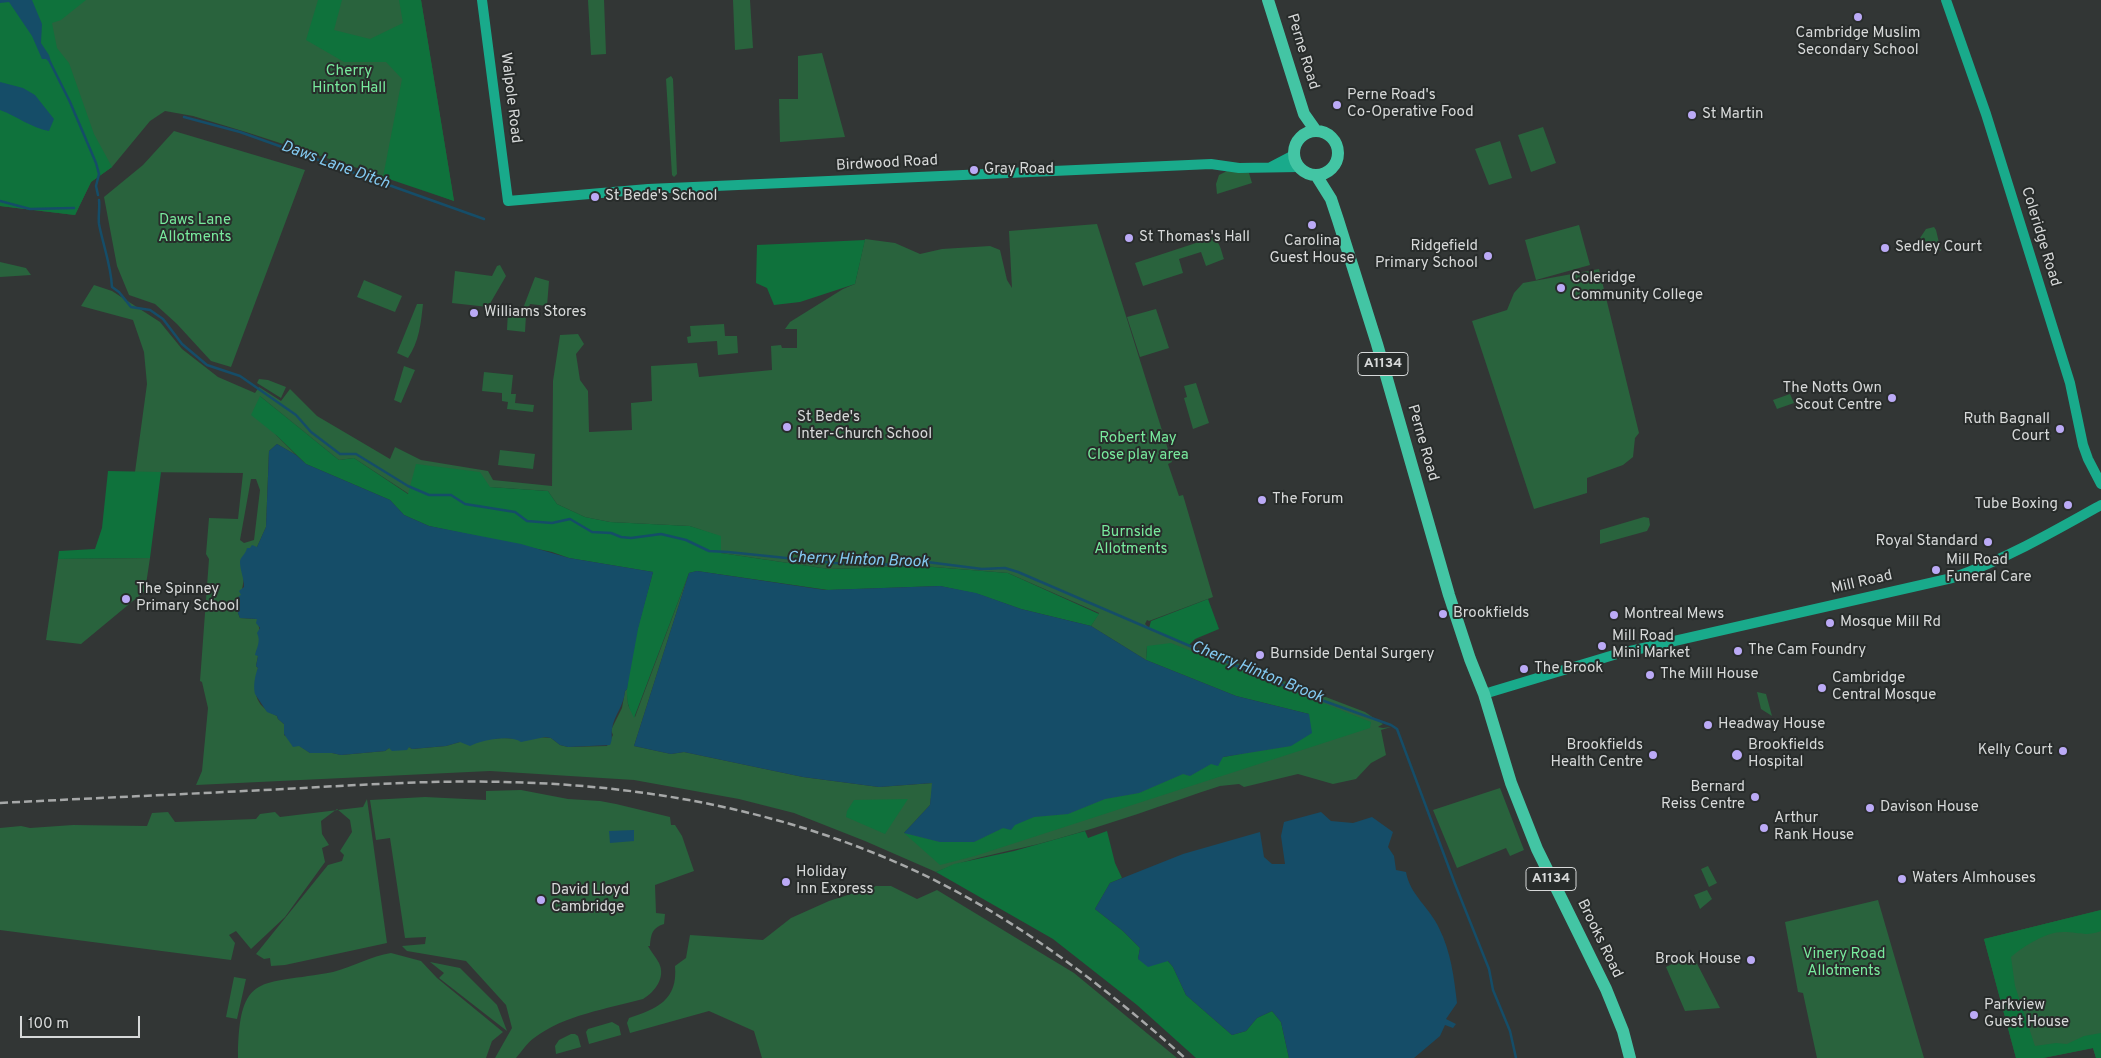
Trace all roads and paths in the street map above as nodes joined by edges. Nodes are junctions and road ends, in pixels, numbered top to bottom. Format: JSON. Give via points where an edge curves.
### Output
{"nodes":[{"id":1,"x":482,"y":0,"type":"edge"},
{"id":2,"x":1268,"y":0,"type":"edge"},
{"id":3,"x":1946,"y":0,"type":"edge"},
{"id":4,"x":1310,"y":132,"type":"junction"},
{"id":5,"x":1296,"y":161,"type":"junction"},
{"id":6,"x":1329,"y":172,"type":"junction"},
{"id":7,"x":1316,"y":175,"type":"junction"},
{"id":8,"x":1331,"y":200,"type":"junction"},
{"id":9,"x":508,"y":201,"type":"joint"},
{"id":10,"x":2101,"y":484,"type":"edge"},
{"id":11,"x":2101,"y":505,"type":"edge"},
{"id":12,"x":1484,"y":694,"type":"junction"},
{"id":13,"x":1630,"y":1058,"type":"edge"}],
"edges":[{"from":1,"to":9,"type":"street","name":"Walpole Road"},
{"from":2,"to":4,"type":"main road","name":"Perne Road"},
{"from":3,"to":10,"type":"street","name":"Coleridge Road","via":[[1986,114],[2070,383],[2083,445]]},
{"from":4,"to":5,"type":"main road","name":"Perne Road","via":[[1296,144]]},
{"from":4,"to":6,"type":"main road","name":"Perne Road","number":"A1134","via":[[1330,135],[1338,146],[1338,160]]},
{"from":5,"to":7,"type":"main road","via":[[1304,172]]},
{"from":5,"to":9,"type":"street","name":"Birdwood Road","via":[[1268,168],[1201,164],[648,189]]},
{"from":6,"to":7,"type":"main road"},
{"from":6,"to":8,"type":"main road","name":"Perne Road","number":"A1134"},
{"from":7,"to":8,"type":"main road","name":"Perne Road","number":"A1134"},
{"from":8,"to":12,"type":"main road","name":"Perne Road","number":"A1134","via":[[1378,344],[1449,595]]},
{"from":11,"to":12,"type":"street","name":"Mill Road","via":[[2015,550],[1952,578],[1617,654]]},
{"from":12,"to":13,"type":"main road","name":"Brooks Road","number":"A1134","via":[[1523,815],[1606,989]]}]}
